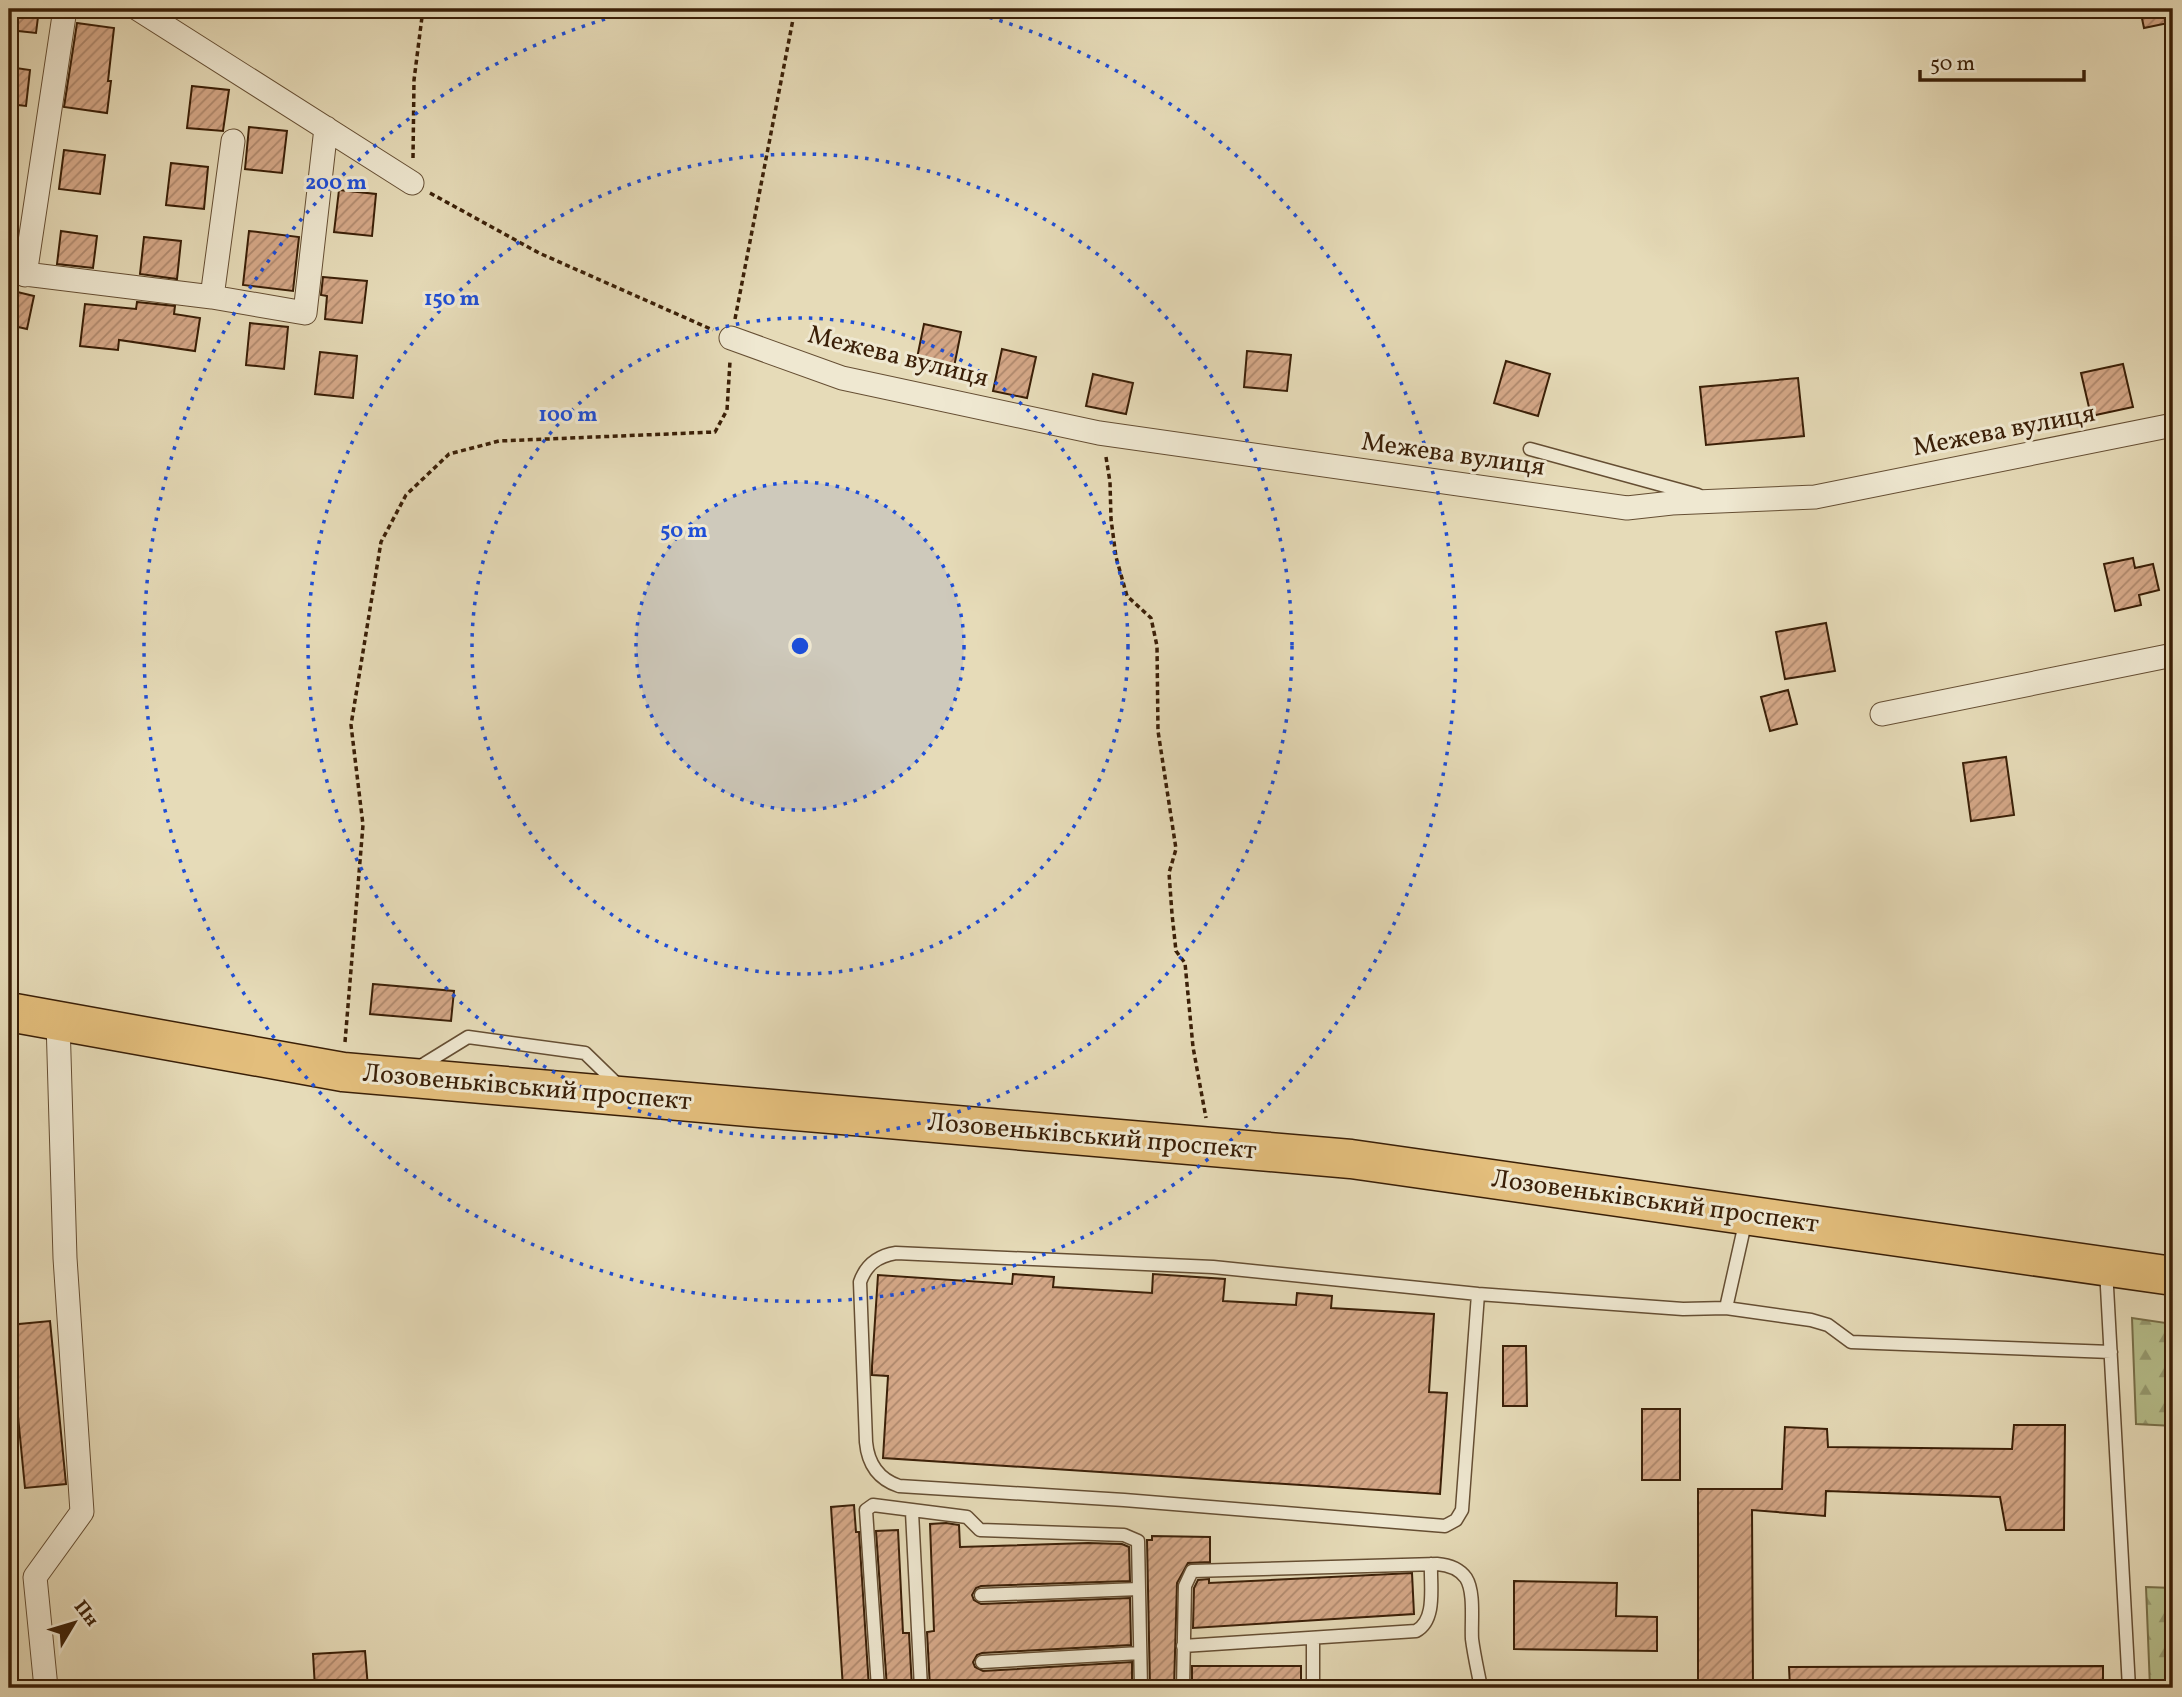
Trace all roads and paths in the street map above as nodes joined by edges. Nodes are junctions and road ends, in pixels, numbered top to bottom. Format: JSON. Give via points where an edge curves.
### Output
{"nodes":[{"id":1,"x":65,"y":9,"type":"edge"},
{"id":2,"x":138,"y":9,"type":"edge"},
{"id":3,"x":423,"y":9,"type":"edge"},
{"id":4,"x":795,"y":9,"type":"edge"},
{"id":5,"x":326,"y":128,"type":"junction"},
{"id":6,"x":233,"y":141,"type":"dead end"},
{"id":7,"x":412,"y":183,"type":"junction"},
{"id":8,"x":17,"y":273,"type":"edge"},
{"id":9,"x":212,"y":297,"type":"junction"},
{"id":10,"x":731,"y":338,"type":"junction"},
{"id":11,"x":2173,"y":425,"type":"edge"},
{"id":12,"x":1099,"y":433,"type":"junction"},
{"id":13,"x":1530,"y":449,"type":"dead end"},
{"id":14,"x":1716,"y":500,"type":"junction"},
{"id":15,"x":2173,"y":655,"type":"edge"},
{"id":16,"x":1881,"y":714,"type":"dead end"},
{"id":17,"x":9,"y":1012,"type":"edge"},
{"id":18,"x":58,"y":1021,"type":"junction"},
{"id":19,"x":342,"y":1072,"type":"junction"},
{"id":20,"x":1213,"y":1147,"type":"junction"},
{"id":21,"x":1746,"y":1215,"type":"junction"},
{"id":22,"x":2106,"y":1265,"type":"junction"},
{"id":23,"x":2173,"y":1276,"type":"edge"},
{"id":24,"x":1478,"y":1294,"type":"junction"},
{"id":25,"x":1726,"y":1308,"type":"junction"},
{"id":26,"x":2111,"y":1352,"type":"junction"},
{"id":27,"x":912,"y":1512,"type":"junction"},
{"id":28,"x":1431,"y":1564,"type":"junction"},
{"id":29,"x":1139,"y":1590,"type":"junction"},
{"id":30,"x":981,"y":1595,"type":"dead end"},
{"id":31,"x":1313,"y":1638,"type":"junction"},
{"id":32,"x":1184,"y":1646,"type":"junction"},
{"id":33,"x":1140,"y":1653,"type":"junction"},
{"id":34,"x":982,"y":1662,"type":"dead end"},
{"id":35,"x":46,"y":1688,"type":"edge"},
{"id":36,"x":878,"y":1688,"type":"edge"},
{"id":37,"x":920,"y":1688,"type":"edge"},
{"id":38,"x":1141,"y":1688,"type":"edge"},
{"id":39,"x":1183,"y":1688,"type":"edge"},
{"id":40,"x":1313,"y":1688,"type":"edge"},
{"id":41,"x":1481,"y":1688,"type":"edge"},
{"id":42,"x":2129,"y":1688,"type":"edge"}],
"edges":[{"from":1,"to":8,"type":"street"},
{"from":2,"to":5,"type":"street"},
{"from":3,"to":7,"type":"path","via":[[414,80]]},
{"from":4,"to":10,"type":"path"},
{"from":5,"to":7,"type":"street"},
{"from":5,"to":9,"type":"street","via":[[305,313]]},
{"from":6,"to":9,"type":"street"},
{"from":7,"to":10,"type":"path","via":[[538,253]]},
{"from":8,"to":9,"type":"street"},
{"from":10,"to":12,"type":"street","name":"Межева вулиця","via":[[842,377]]},
{"from":10,"to":19,"type":"path","via":[[727,410],[715,432],[499,441],[449,454],[406,495],[381,542],[351,725],[363,825]]},
{"from":11,"to":14,"type":"street","name":"Межева вулиця","via":[[1815,497]]},
{"from":12,"to":14,"type":"street","name":"Межева вулиця","via":[[1627,508]]},
{"from":12,"to":20,"type":"path","via":[[1109,466],[1116,557],[1128,596],[1151,618],[1157,646],[1158,732],[1176,849],[1169,873],[1176,951],[1185,963],[1194,1047]]},
{"from":13,"to":14,"type":"lane"},
{"from":15,"to":16,"type":"street"},
{"from":17,"to":18,"type":"highway","name":"Лозовеньківський проспект"},
{"from":18,"to":19,"type":"highway","name":"Лозовеньківський проспект"},
{"from":18,"to":35,"type":"street","via":[[65,1258],[82,1511],[35,1577]]},
{"from":19,"to":20,"type":"highway","name":"Лозовеньківський проспект"},
{"from":20,"to":21,"type":"highway","name":"Лозовеньківський проспект","via":[[1351,1159]]},
{"from":21,"to":22,"type":"highway","name":"Лозовеньківський проспект"},
{"from":21,"to":25,"type":"lane"},
{"from":22,"to":23,"type":"highway","name":"Лозовеньківський проспект"},
{"from":22,"to":26,"type":"lane"},
{"from":24,"to":24,"type":"lane","via":[[1462,1510],[1445,1526],[908,1488],[877,1474],[869,1458],[860,1282],[869,1265],[886,1255],[1213,1267]]},
{"from":24,"to":25,"type":"lane"},
{"from":25,"to":26,"type":"lane","via":[[1811,1320],[1828,1325],[1851,1342]]},
{"from":26,"to":42,"type":"lane"},
{"from":27,"to":29,"type":"lane","via":[[967,1517],[981,1530],[1124,1535],[1138,1541]]},
{"from":27,"to":36,"type":"lane","via":[[873,1505],[866,1510]]},
{"from":27,"to":37,"type":"lane"},
{"from":28,"to":31,"type":"lane","via":[[1429,1617],[1421,1628]]},
{"from":28,"to":32,"type":"lane","via":[[1192,1571],[1185,1586]]},
{"from":28,"to":41,"type":"lane","via":[[1448,1565],[1466,1578]]},
{"from":29,"to":30,"type":"lane"},
{"from":29,"to":33,"type":"lane"},
{"from":31,"to":32,"type":"lane"},
{"from":31,"to":40,"type":"lane"},
{"from":32,"to":39,"type":"lane"},
{"from":33,"to":34,"type":"lane"},
{"from":33,"to":38,"type":"lane"}]}
